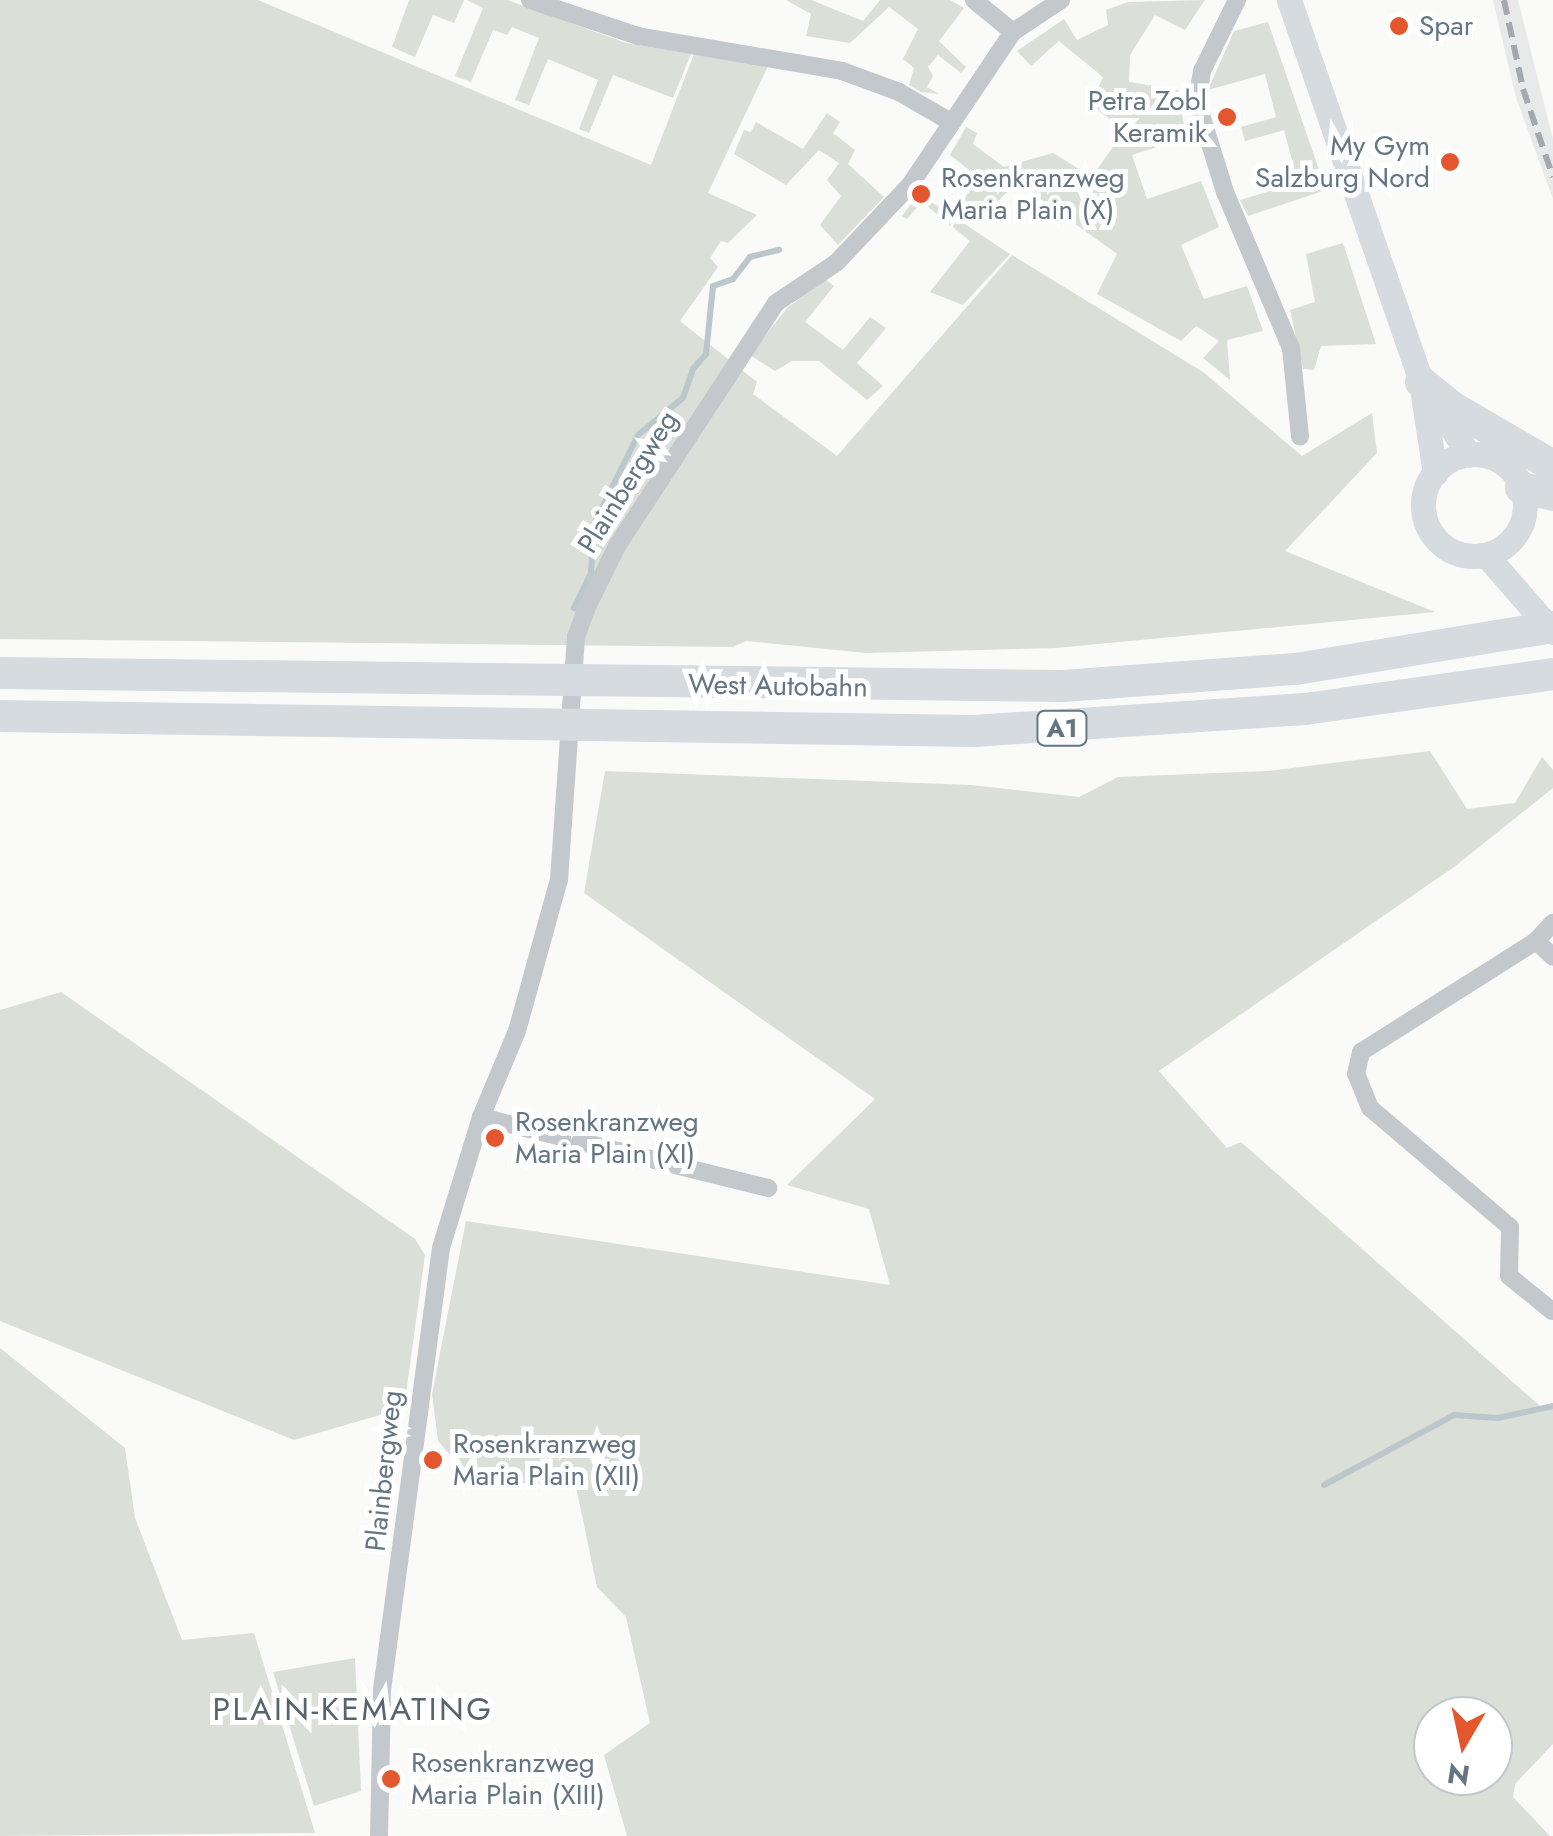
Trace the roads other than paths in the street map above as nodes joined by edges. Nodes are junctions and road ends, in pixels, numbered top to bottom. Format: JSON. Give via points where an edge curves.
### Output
{"nodes":[{"id":1,"x":530,"y":0,"type":"edge"},
{"id":2,"x":974,"y":0,"type":"edge"},
{"id":3,"x":1061,"y":0,"type":"edge"},
{"id":4,"x":1237,"y":0,"type":"edge"},
{"id":5,"x":1288,"y":0,"type":"edge"},
{"id":6,"x":1012,"y":32,"type":"junction"},
{"id":7,"x":949,"y":121,"type":"junction"},
{"id":8,"x":1421,"y":382,"type":"junction"},
{"id":9,"x":1300,"y":437,"type":"dead end"},
{"id":10,"x":1469,"y":454,"type":"junction"},
{"id":11,"x":1553,"y":466,"type":"edge"},
{"id":12,"x":1434,"y":474,"type":"junction"},
{"id":13,"x":1537,"y":491,"type":"edge"},
{"id":14,"x":1514,"y":536,"type":"junction"},
{"id":15,"x":1486,"y":555,"type":"junction"},
{"id":16,"x":1524,"y":599,"type":"junction"},
{"id":17,"x":1553,"y":630,"type":"edge"},
{"id":18,"x":0,"y":674,"type":"edge"},
{"id":19,"x":1553,"y":674,"type":"edge"},
{"id":20,"x":0,"y":716,"type":"edge"},
{"id":21,"x":1553,"y":923,"type":"edge"},
{"id":22,"x":1536,"y":941,"type":"junction"},
{"id":23,"x":1553,"y":958,"type":"edge"},
{"id":24,"x":481,"y":1117,"type":"junction"},
{"id":25,"x":768,"y":1188,"type":"dead end"},
{"id":26,"x":1552,"y":1311,"type":"edge"},
{"id":27,"x":379,"y":1836,"type":"edge"}],
"edges":[{"from":1,"to":7,"type":"street","via":[[638,36],[842,71]]},
{"from":2,"to":6,"type":"street"},
{"from":3,"to":6,"type":"street","name":"Plainbergweg"},
{"from":4,"to":9,"type":"street","via":[[1202,71],[1197,102],[1224,192],[1291,348]]},
{"from":5,"to":8,"type":"main road"},
{"from":6,"to":7,"type":"street","name":"Plainbergweg"},
{"from":7,"to":24,"type":"street","name":"Plainbergweg","via":[[910,186],[836,263],[776,303],[617,546],[586,609],[576,637],[559,880],[517,1031]]},
{"from":8,"to":10,"type":"main road"},
{"from":8,"to":11,"type":"highway"},
{"from":8,"to":12,"type":"main road"},
{"from":10,"to":12,"type":"main road"},
{"from":10,"to":13,"type":"main road","via":[[1498,460]]},
{"from":12,"to":15,"type":"main road","via":[[1423,504],[1432,534],[1456,553]]},
{"from":13,"to":14,"type":"main road"},
{"from":14,"to":15,"type":"main road"},
{"from":14,"to":16,"type":"main road"},
{"from":15,"to":16,"type":"main road"},
{"from":16,"to":17,"type":"main road"},
{"from":17,"to":18,"type":"highway","name":"West Autobahn","number":"A1","via":[[1296,669],[1063,686]]},
{"from":19,"to":20,"type":"highway","name":"West Autobahn","number":"A1","via":[[1304,710],[1090,727]]},
{"from":21,"to":22,"type":"street"},
{"from":22,"to":23,"type":"street"},
{"from":22,"to":26,"type":"street","via":[[1362,1052],[1356,1074],[1370,1108],[1510,1227],[1509,1276]]},
{"from":24,"to":25,"type":"street"},
{"from":24,"to":27,"type":"street","name":"Plainbergweg","via":[[441,1248],[428,1337],[382,1690]]}]}
